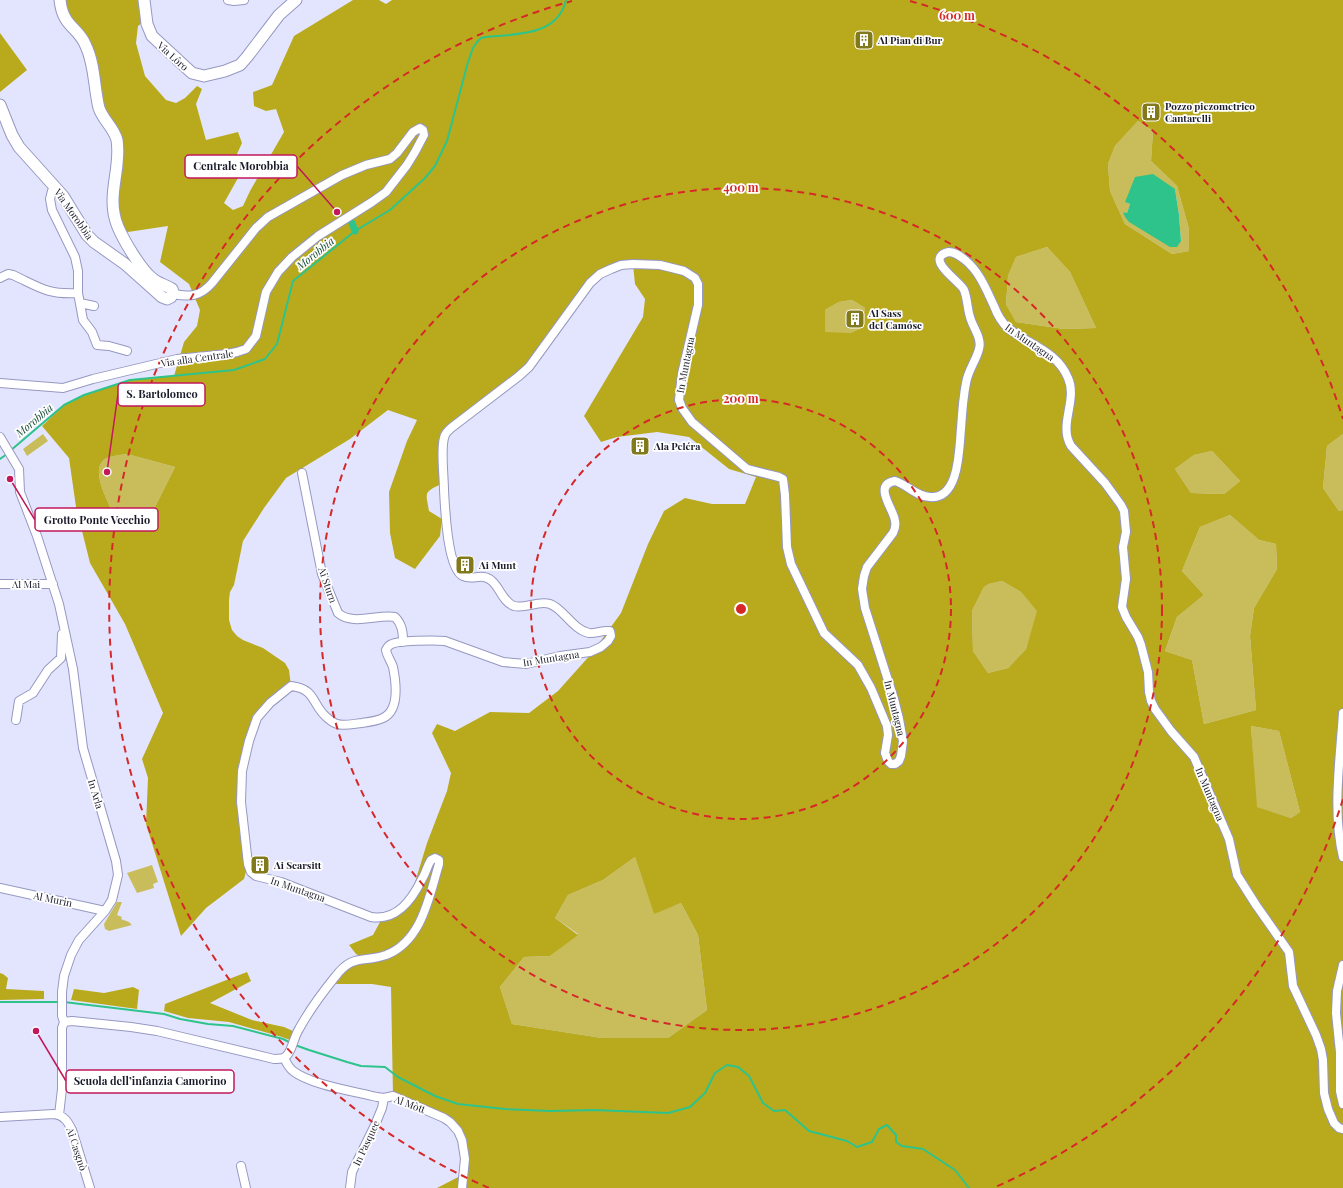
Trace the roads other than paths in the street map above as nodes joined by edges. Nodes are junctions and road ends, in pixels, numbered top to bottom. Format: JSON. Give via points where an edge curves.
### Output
{"nodes":[{"id":1,"x":60,"y":0,"type":"edge"},
{"id":2,"x":144,"y":0,"type":"edge"},
{"id":3,"x":228,"y":0,"type":"edge"},
{"id":4,"x":244,"y":0,"type":"edge"},
{"id":5,"x":296,"y":0,"type":"edge"},
{"id":6,"x":0,"y":105,"type":"edge"},
{"id":7,"x":55,"y":186,"type":"junction"},
{"id":8,"x":0,"y":278,"type":"edge"},
{"id":9,"x":78,"y":293,"type":"junction"},
{"id":10,"x":172,"y":296,"type":"junction"},
{"id":11,"x":80,"y":303,"type":"junction"},
{"id":12,"x":94,"y":306,"type":"dead end"},
{"id":13,"x":127,"y":351,"type":"dead end"},
{"id":14,"x":0,"y":383,"type":"edge"},
{"id":15,"x":2,"y":438,"type":"edge"},
{"id":16,"x":302,"y":473,"type":"dead end"},
{"id":17,"x":0,"y":584,"type":"edge"},
{"id":18,"x":53,"y":584,"type":"junction"},
{"id":19,"x":64,"y":628,"type":"junction"},
{"id":20,"x":403,"y":642,"type":"junction"},
{"id":21,"x":1343,"y":712,"type":"edge"},
{"id":22,"x":16,"y":720,"type":"dead end"},
{"id":23,"x":1343,"y":857,"type":"edge"},
{"id":24,"x":0,"y":888,"type":"edge"},
{"id":25,"x":105,"y":911,"type":"junction"},
{"id":26,"x":1343,"y":965,"type":"edge"},
{"id":27,"x":64,"y":1022,"type":"junction"},
{"id":28,"x":284,"y":1058,"type":"junction"},
{"id":29,"x":384,"y":1098,"type":"junction"},
{"id":30,"x":1343,"y":1104,"type":"edge"},
{"id":31,"x":59,"y":1114,"type":"junction"},
{"id":32,"x":0,"y":1117,"type":"edge"},
{"id":33,"x":1343,"y":1129,"type":"edge"},
{"id":34,"x":241,"y":1166,"type":"dead end"},
{"id":35,"x":90,"y":1188,"type":"edge"},
{"id":36,"x":246,"y":1188,"type":"edge"},
{"id":37,"x":350,"y":1188,"type":"edge"},
{"id":38,"x":462,"y":1188,"type":"edge"}],
"edges":[{"from":1,"to":10,"type":"street","via":[[65,20],[86,45],[100,109],[116,138],[117,156],[112,202],[118,227],[143,269],[153,279],[172,289]]},
{"from":2,"to":5,"type":"street","name":"Via Lôro","via":[[147,24],[152,36],[192,73],[204,76],[240,65],[279,15]]},
{"from":3,"to":4,"type":"street"},
{"from":6,"to":7,"type":"street","name":"Via Morobbia","via":[[19,147]]},
{"from":7,"to":9,"type":"street","via":[[50,199],[52,210],[74,257],[78,271]]},
{"from":7,"to":10,"type":"street","name":"Via Morobbia","via":[[94,242],[125,264],[162,297],[167,299]]},
{"from":8,"to":9,"type":"street","via":[[8,274],[44,290],[66,294]]},
{"from":9,"to":11,"type":"street"},
{"from":10,"to":14,"type":"street","name":"Via alla Centrale","via":[[193,296],[204,290],[268,217],[342,175],[390,159],[415,130],[423,130],[422,138],[409,161],[386,192],[318,236],[278,272],[266,292],[256,336],[246,349],[227,354],[177,359],[63,388]]},
{"from":11,"to":12,"type":"street"},
{"from":11,"to":13,"type":"street","via":[[83,320],[92,332],[96,344]]},
{"from":15,"to":18,"type":"street","name":"In Arla","via":[[20,472],[20,492]]},
{"from":16,"to":20,"type":"street","name":"Ai Sturn","via":[[322,574],[338,613],[343,618],[351,619],[395,617],[402,626]]},
{"from":17,"to":18,"type":"street","name":"Al Mai"},
{"from":18,"to":19,"type":"street","name":"In Arla"},
{"from":19,"to":22,"type":"street","via":[[61,658],[48,670],[33,693],[19,701]]},
{"from":19,"to":25,"type":"street","name":"In Arla","via":[[83,748],[118,866],[114,896]]},
{"from":20,"to":28,"type":"street","name":"In Muntagna","via":[[395,642],[386,650],[395,676],[396,696],[391,711],[385,718],[347,725],[336,724],[321,713],[310,693],[299,686],[291,686],[270,703],[257,718],[248,741],[242,771],[241,802],[248,864],[256,876],[281,882],[371,916],[386,917],[403,907],[423,878],[431,860],[439,860],[423,916],[408,940],[385,955],[355,960],[341,969],[297,1033],[290,1051]]},
{"from":20,"to":33,"type":"street","name":"In Muntagna","via":[[446,641],[503,662],[526,664],[590,652],[608,641],[610,631],[590,633],[580,630],[550,604],[513,606],[488,578],[464,577],[458,572],[445,520],[445,435],[529,367],[590,283],[600,274],[621,265],[660,265],[684,271],[695,278],[698,284],[698,304],[682,374],[680,404],[692,422],[747,469],[783,479],[787,547],[791,564],[824,633],[855,663],[871,688],[887,726],[885,753],[888,761],[895,764],[901,756],[903,741],[896,706],[865,608],[863,583],[867,567],[895,528],[894,515],[884,493],[887,485],[895,481],[917,494],[930,498],[938,497],[947,489],[956,473],[968,372],[980,345],[970,319],[963,288],[942,266],[940,258],[944,253],[954,253],[972,266],[1003,324],[1054,357],[1065,372],[1071,389],[1068,440],[1105,483],[1125,516],[1126,532],[1123,547],[1126,579],[1122,607],[1141,645],[1148,672],[1152,705],[1194,757],[1229,839],[1238,875],[1287,948],[1293,986],[1316,1035],[1324,1060],[1324,1093],[1328,1109],[1334,1123]]},
{"from":21,"to":23,"type":"street","via":[[1338,791],[1339,842]]},
{"from":24,"to":25,"type":"street","name":"Al Murin"},
{"from":25,"to":27,"type":"street","name":"In Arla","via":[[79,940],[71,955],[62,992]]},
{"from":26,"to":30,"type":"street","via":[[1337,991],[1336,1013],[1340,1052],[1340,1092]]},
{"from":27,"to":28,"type":"street","via":[[150,1030],[274,1059]]},
{"from":27,"to":31,"type":"street","name":"In Arla"},
{"from":28,"to":29,"type":"street","name":"Al Mòtt","via":[[291,1070],[306,1078]]},
{"from":29,"to":37,"type":"street","name":"In Pasquee","via":[[375,1125],[352,1172]]},
{"from":29,"to":38,"type":"street","name":"Al Mòtt","via":[[393,1096],[444,1118],[454,1126],[460,1136],[464,1153]]},
{"from":31,"to":32,"type":"street"},
{"from":31,"to":35,"type":"street","name":"Ai Casgnò","via":[[72,1130]]},
{"from":34,"to":36,"type":"street"}]}
